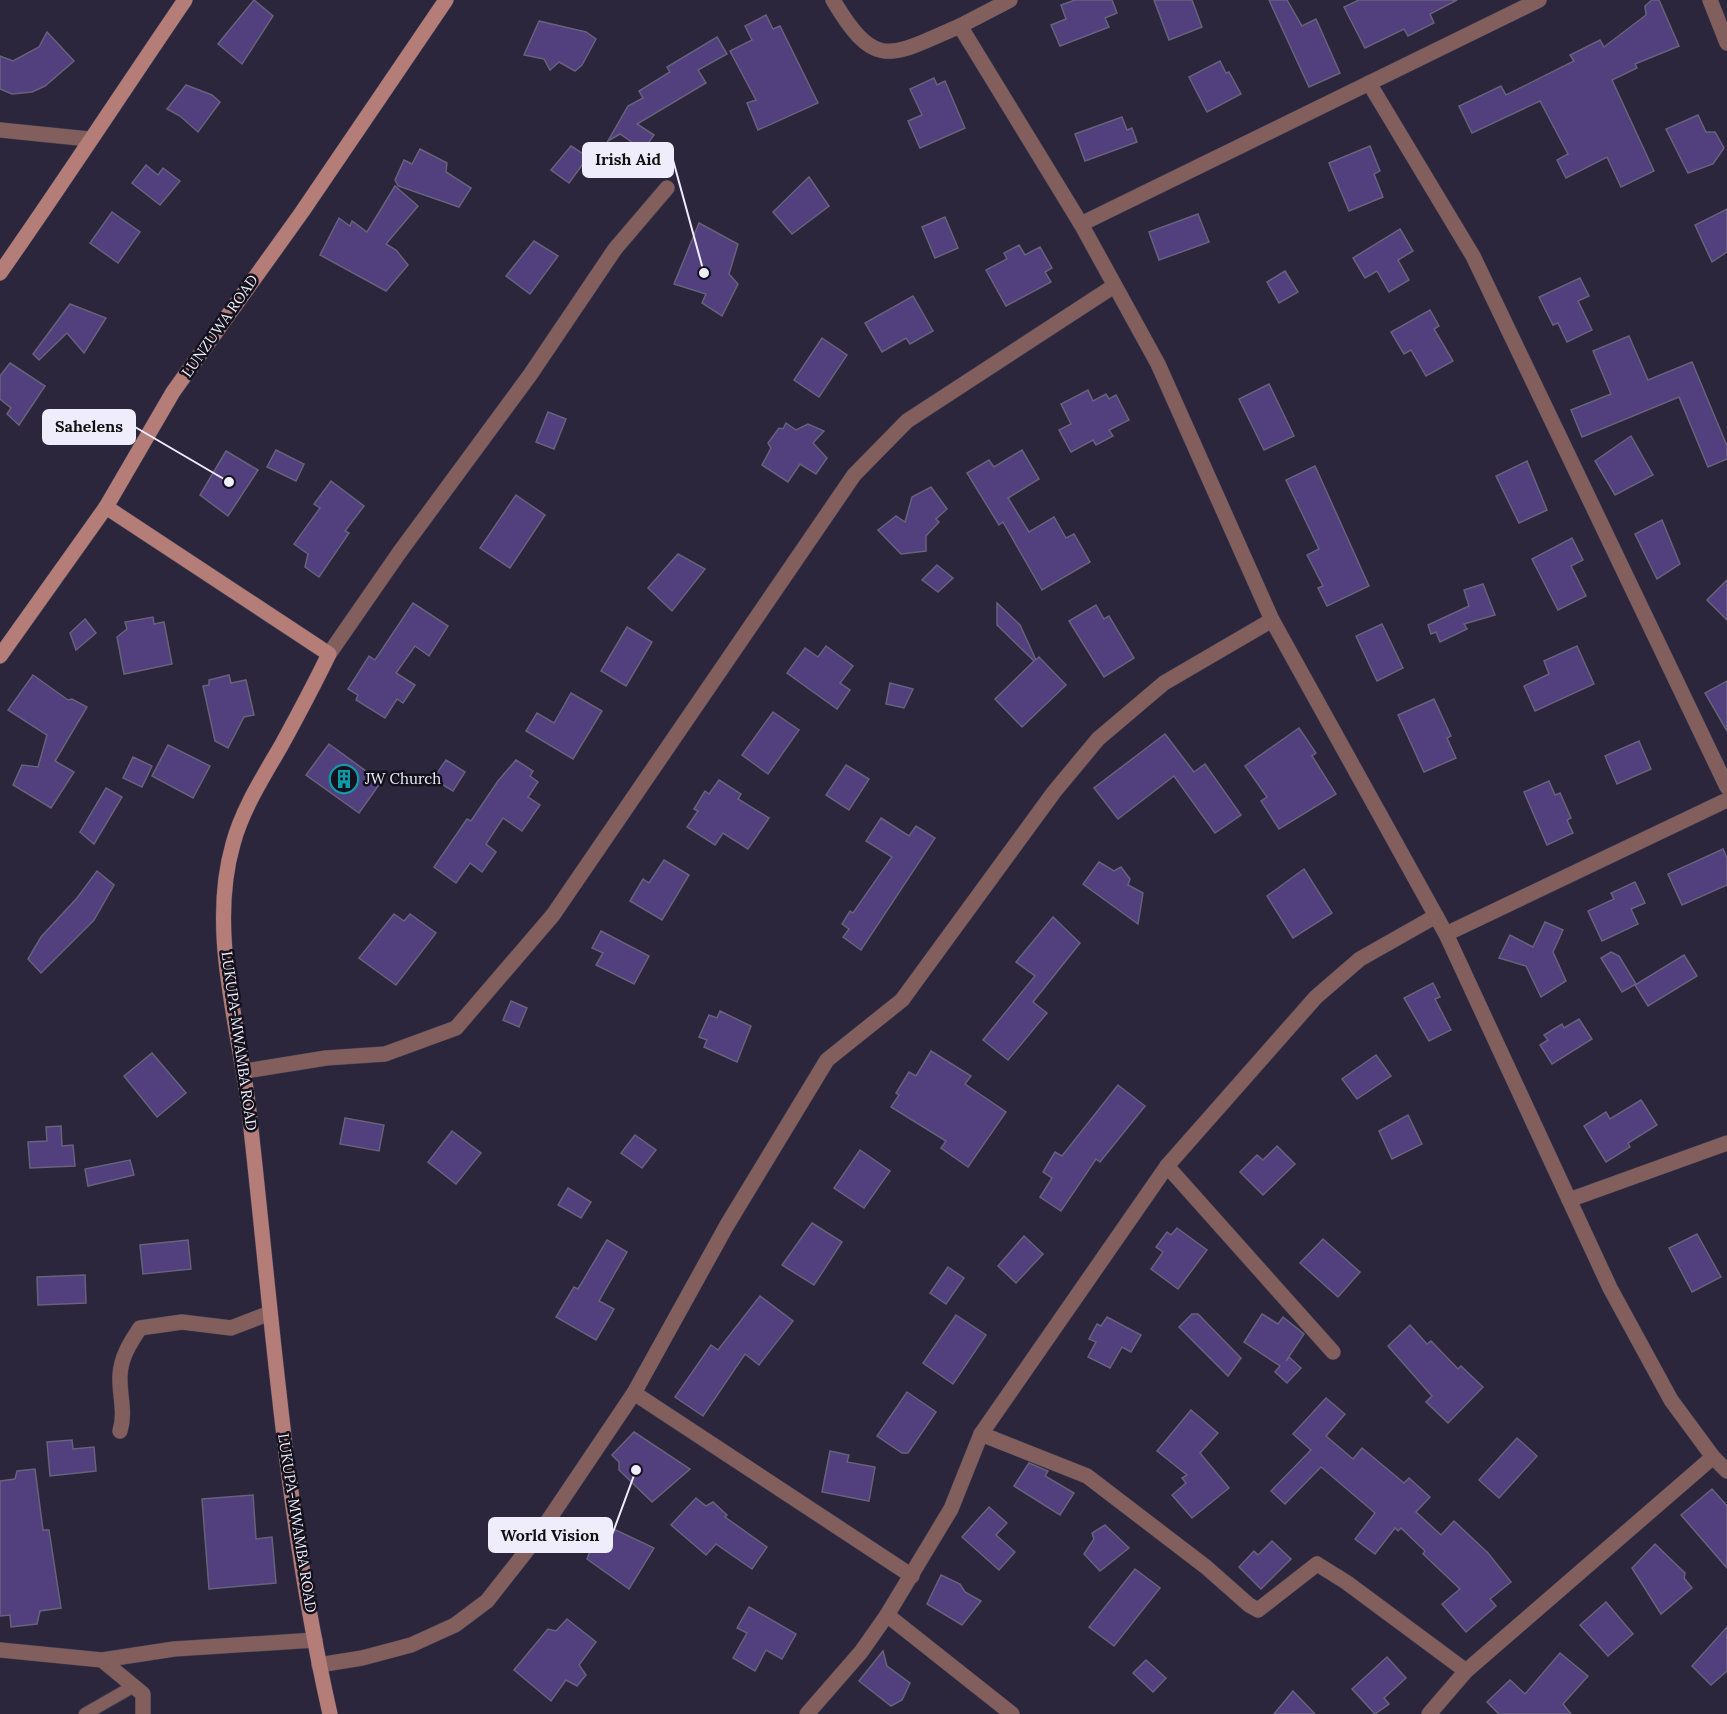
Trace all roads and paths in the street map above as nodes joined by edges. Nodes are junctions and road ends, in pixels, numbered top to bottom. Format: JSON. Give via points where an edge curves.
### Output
{"nodes":[{"id":1,"x":184,"y":0,"type":"edge"},
{"id":2,"x":446,"y":0,"type":"edge"},
{"id":3,"x":833,"y":0,"type":"edge"},
{"id":4,"x":1010,"y":0,"type":"edge"},
{"id":5,"x":1539,"y":0,"type":"edge"},
{"id":6,"x":1710,"y":0,"type":"edge"},
{"id":7,"x":960,"y":26,"type":"junction"},
{"id":8,"x":1727,"y":43,"type":"edge"},
{"id":9,"x":1369,"y":83,"type":"junction"},
{"id":10,"x":0,"y":130,"type":"edge"},
{"id":11,"x":89,"y":139,"type":"junction"},
{"id":12,"x":667,"y":188,"type":"dead end"},
{"id":13,"x":1081,"y":224,"type":"junction"},
{"id":14,"x":0,"y":273,"type":"edge"},
{"id":15,"x":1114,"y":286,"type":"junction"},
{"id":16,"x":106,"y":507,"type":"junction"},
{"id":17,"x":1272,"y":620,"type":"junction"},
{"id":18,"x":329,"y":654,"type":"junction"},
{"id":19,"x":0,"y":656,"type":"edge"},
{"id":20,"x":1727,"y":787,"type":"edge"},
{"id":21,"x":1727,"y":800,"type":"edge"},
{"id":22,"x":1436,"y":916,"type":"junction"},
{"id":23,"x":1446,"y":934,"type":"junction"},
{"id":24,"x":245,"y":1071,"type":"junction"},
{"id":25,"x":1727,"y":1143,"type":"edge"},
{"id":26,"x":1167,"y":1166,"type":"junction"},
{"id":27,"x":1569,"y":1200,"type":"junction"},
{"id":28,"x":270,"y":1313,"type":"junction"},
{"id":29,"x":1333,"y":1352,"type":"dead end"},
{"id":30,"x":634,"y":1393,"type":"junction"},
{"id":31,"x":120,"y":1431,"type":"dead end"},
{"id":32,"x":981,"y":1434,"type":"junction"},
{"id":33,"x":1713,"y":1457,"type":"junction"},
{"id":34,"x":1727,"y":1471,"type":"edge"},
{"id":35,"x":912,"y":1576,"type":"junction"},
{"id":36,"x":887,"y":1615,"type":"junction"},
{"id":37,"x":315,"y":1640,"type":"junction"},
{"id":38,"x":0,"y":1650,"type":"edge"},
{"id":39,"x":102,"y":1660,"type":"junction"},
{"id":40,"x":319,"y":1665,"type":"junction"},
{"id":41,"x":1466,"y":1671,"type":"junction"},
{"id":42,"x":134,"y":1686,"type":"junction"},
{"id":43,"x":85,"y":1714,"type":"edge"},
{"id":44,"x":143,"y":1714,"type":"edge"},
{"id":45,"x":330,"y":1714,"type":"edge"},
{"id":46,"x":807,"y":1714,"type":"edge"},
{"id":47,"x":1012,"y":1714,"type":"edge"},
{"id":48,"x":1429,"y":1714,"type":"edge"}],
"edges":[{"from":1,"to":11,"type":"street"},
{"from":2,"to":16,"type":"street","name":"LUNZUWA ROAD","via":[[173,392]]},
{"from":3,"to":7,"type":"street","via":[[850,29],[870,48],[898,52]]},
{"from":4,"to":7,"type":"street"},
{"from":5,"to":9,"type":"street"},
{"from":6,"to":8,"type":"street"},
{"from":7,"to":13,"type":"street"},
{"from":9,"to":13,"type":"street"},
{"from":9,"to":20,"type":"street","via":[[1473,256]]},
{"from":10,"to":11,"type":"street"},
{"from":11,"to":14,"type":"street","via":[[76,164]]},
{"from":12,"to":18,"type":"street","via":[[615,249],[530,375]]},
{"from":13,"to":15,"type":"street"},
{"from":15,"to":17,"type":"street","via":[[1158,364]]},
{"from":15,"to":24,"type":"street","via":[[907,421],[854,475],[554,915],[456,1028],[385,1054],[326,1058]]},
{"from":16,"to":18,"type":"street"},
{"from":16,"to":19,"type":"street","name":"LUNZUWA ROAD"},
{"from":17,"to":22,"type":"street"},
{"from":17,"to":30,"type":"street","via":[[1164,683],[1098,739],[1054,792],[902,1000],[827,1059],[727,1225]]},
{"from":18,"to":24,"type":"street","name":"LUKUPA-MWAMBA ROAD","via":[[256,790],[232,844],[225,900],[226,963]]},
{"from":21,"to":23,"type":"street"},
{"from":22,"to":23,"type":"street"},
{"from":22,"to":26,"type":"street","via":[[1360,959],[1316,997]]},
{"from":23,"to":27,"type":"street"},
{"from":24,"to":28,"type":"street","name":"LUKUPA-MWAMBA ROAD"},
{"from":25,"to":27,"type":"street"},
{"from":26,"to":29,"type":"street"},
{"from":26,"to":32,"type":"street"},
{"from":27,"to":33,"type":"street","via":[[1610,1288],[1666,1390]]},
{"from":28,"to":31,"type":"street","via":[[231,1328],[182,1322],[140,1328],[126,1348],[120,1375],[124,1419]]},
{"from":28,"to":37,"type":"street","name":"LUKUPA-MWAMBA ROAD","via":[[277,1393]]},
{"from":30,"to":35,"type":"street"},
{"from":30,"to":40,"type":"street","via":[[535,1540],[487,1601],[455,1625],[411,1645]]},
{"from":32,"to":35,"type":"street","via":[[951,1509]]},
{"from":32,"to":41,"type":"street","via":[[1087,1476],[1258,1610],[1317,1564]]},
{"from":33,"to":34,"type":"street"},
{"from":33,"to":41,"type":"street"},
{"from":35,"to":36,"type":"street"},
{"from":36,"to":46,"type":"street","via":[[861,1652]]},
{"from":36,"to":47,"type":"street"},
{"from":37,"to":39,"type":"street","via":[[174,1649]]},
{"from":37,"to":40,"type":"street","name":"LUKUPA-MWAMBA ROAD"},
{"from":38,"to":39,"type":"street"},
{"from":39,"to":42,"type":"street"},
{"from":40,"to":45,"type":"street","name":"LUKUPA-MWAMBA ROAD"},
{"from":41,"to":48,"type":"street"},
{"from":42,"to":43,"type":"lane"},
{"from":42,"to":44,"type":"street","via":[[145,1700]]}]}
